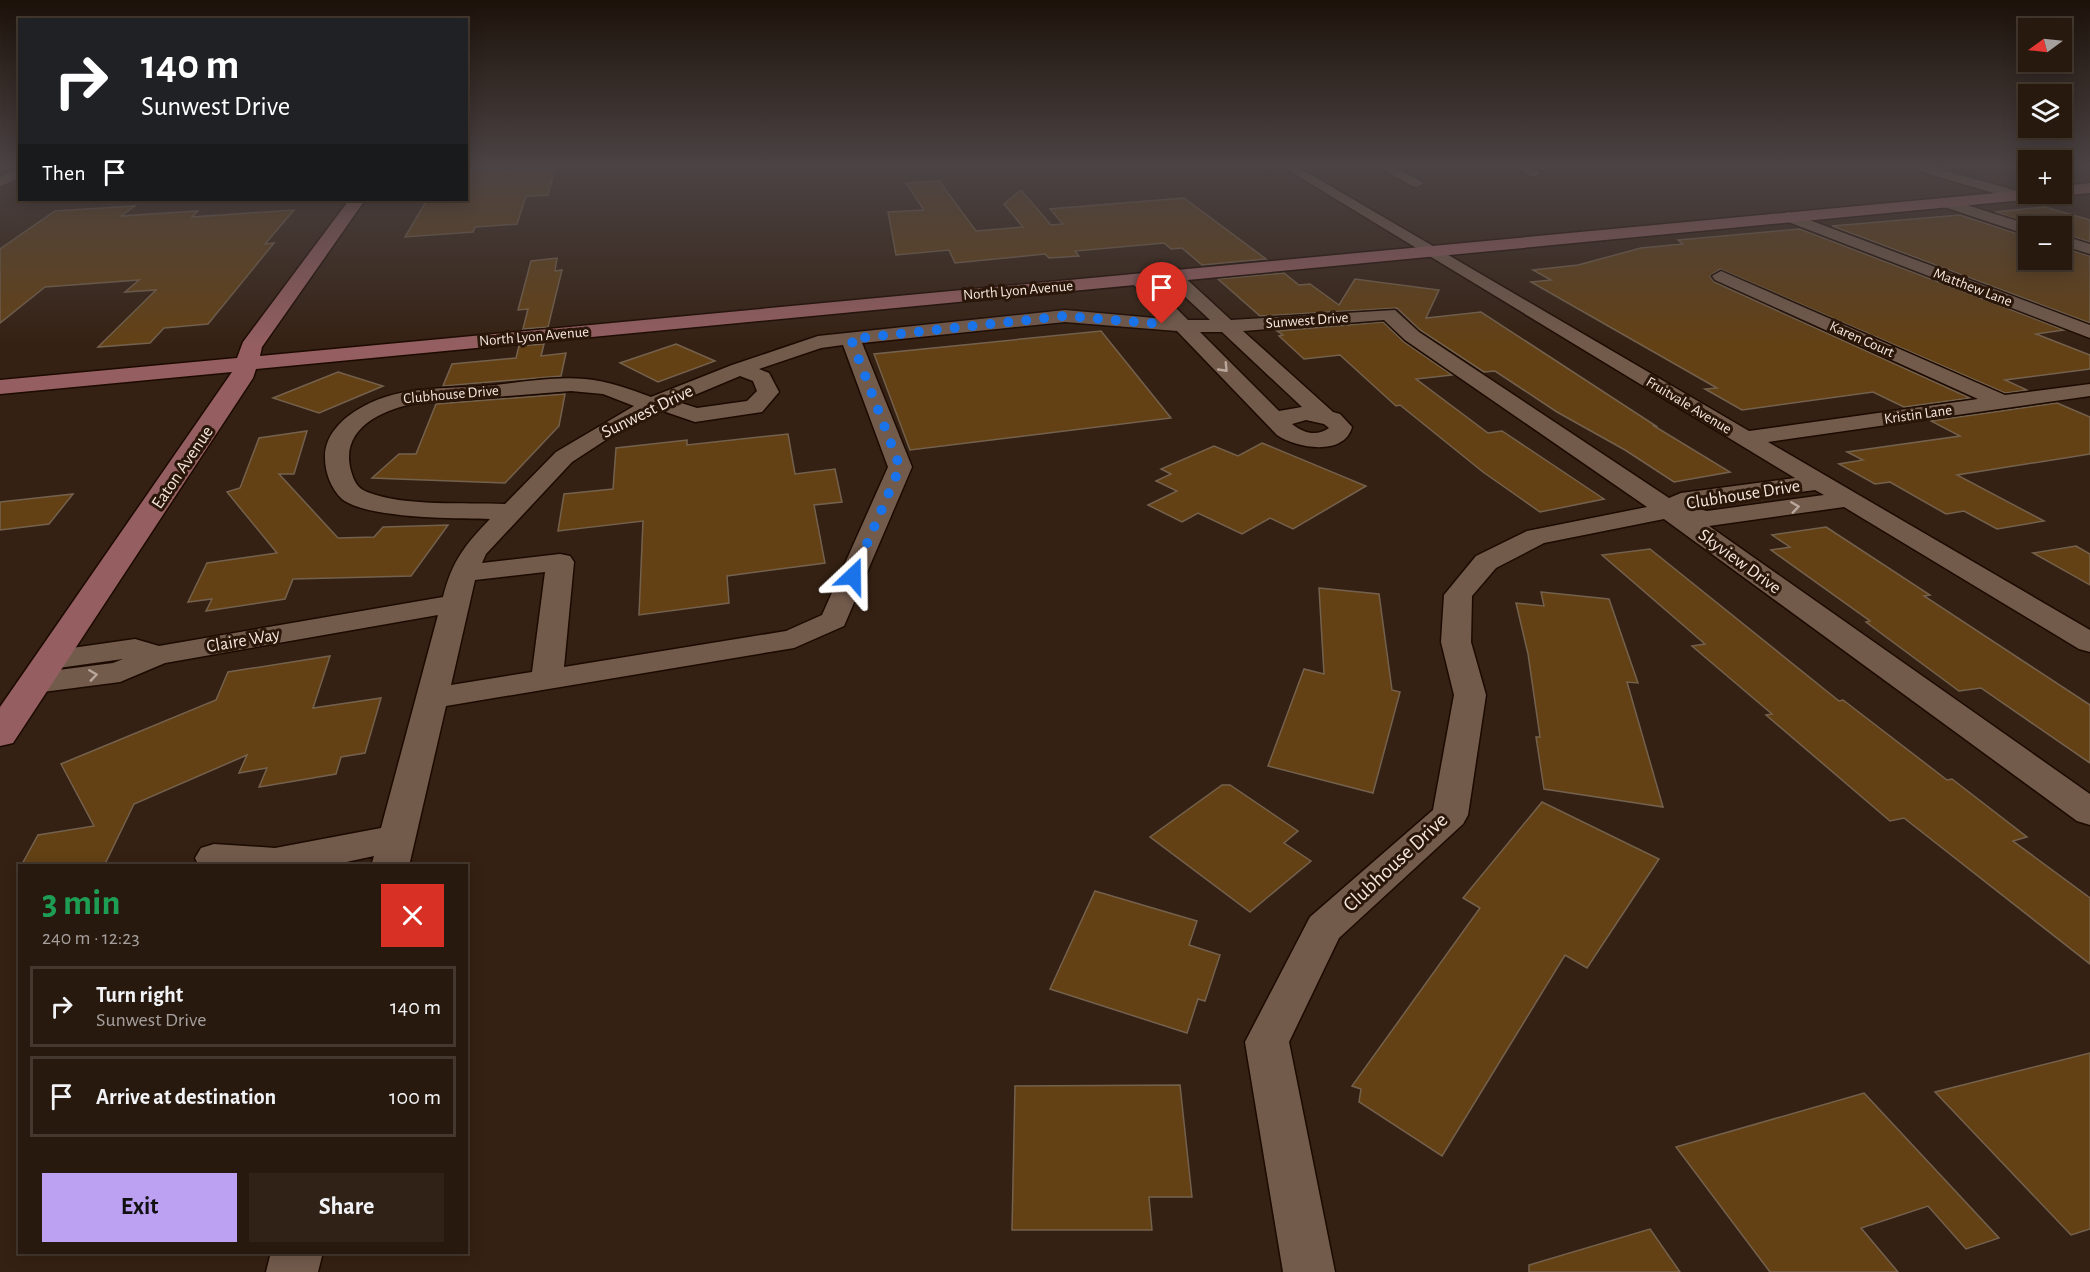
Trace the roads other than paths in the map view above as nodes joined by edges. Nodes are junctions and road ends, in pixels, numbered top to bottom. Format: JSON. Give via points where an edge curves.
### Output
{"nodes":[{"id":1,"x":338,"y":226,"type":"edge"},
{"id":2,"x":1389,"y":226,"type":"edge"},
{"id":3,"x":1689,"y":226,"type":"edge"},
{"id":4,"x":1813,"y":226,"type":"edge"},
{"id":5,"x":2072,"y":243,"type":"edge"},
{"id":6,"x":2090,"y":249,"type":"edge"},
{"id":7,"x":1430,"y":251,"type":"junction"},
{"id":8,"x":1173,"y":276,"type":"junction"},
{"id":9,"x":1721,"y":276,"type":"dead end"},
{"id":10,"x":1137,"y":279,"type":"junction"},
{"id":11,"x":1203,"y":303,"type":"junction"},
{"id":12,"x":1164,"y":307,"type":"junction"},
{"id":13,"x":1388,"y":315,"type":"joint"},
{"id":14,"x":1183,"y":326,"type":"junction"},
{"id":15,"x":1227,"y":326,"type":"junction"},
{"id":16,"x":2090,"y":332,"type":"edge"},
{"id":17,"x":851,"y":339,"type":"junction"},
{"id":18,"x":248,"y":363,"type":"junction"},
{"id":19,"x":739,"y":369,"type":"junction"},
{"id":20,"x":0,"y":387,"type":"edge"},
{"id":21,"x":2090,"y":390,"type":"edge"},
{"id":22,"x":2002,"y":402,"type":"junction"},
{"id":23,"x":655,"y":403,"type":"junction"},
{"id":24,"x":1745,"y":438,"type":"junction"},
{"id":25,"x":1819,"y":482,"type":"junction"},
{"id":26,"x":1848,"y":499,"type":"junction"},
{"id":27,"x":1669,"y":510,"type":"junction"},
{"id":28,"x":510,"y":512,"type":"junction"},
{"id":29,"x":463,"y":573,"type":"junction"},
{"id":30,"x":453,"y":604,"type":"junction"},
{"id":31,"x":2090,"y":643,"type":"edge"},
{"id":32,"x":43,"y":672,"type":"junction"},
{"id":33,"x":547,"y":680,"type":"junction"},
{"id":34,"x":430,"y":699,"type":"junction"},
{"id":35,"x":0,"y":734,"type":"edge"},
{"id":36,"x":2090,"y":812,"type":"edge"},
{"id":37,"x":393,"y":852,"type":"edge"},
{"id":38,"x":214,"y":858,"type":"dead end"},
{"id":39,"x":296,"y":1254,"type":"edge"},
{"id":40,"x":292,"y":1272,"type":"edge"},
{"id":41,"x":1309,"y":1272,"type":"edge"}],
"edges":[{"from":1,"to":18,"type":"street","name":"Eaton Avenue","via":[[251,347]]},
{"from":2,"to":7,"type":"street","name":"Fruitvale Avenue"},
{"from":3,"to":7,"type":"street","name":"North Lyon Avenue"},
{"from":4,"to":16,"type":"street","name":"Matthew Lane"},
{"from":5,"to":6,"type":"street"},
{"from":7,"to":8,"type":"street","name":"North Lyon Avenue"},
{"from":7,"to":24,"type":"street","name":"Fruitvale Avenue"},
{"from":8,"to":10,"type":"street","name":"North Lyon Avenue"},
{"from":8,"to":11,"type":"street"},
{"from":9,"to":22,"type":"street","name":"Karen Court"},
{"from":10,"to":12,"type":"street"},
{"from":10,"to":18,"type":"street","name":"North Lyon Avenue"},
{"from":11,"to":12,"type":"street"},
{"from":11,"to":15,"type":"street"},
{"from":12,"to":14,"type":"street"},
{"from":13,"to":15,"type":"street","name":"Sunwest Drive"},
{"from":13,"to":27,"type":"street","name":"Skyview Drive"},
{"from":14,"to":15,"type":"street","name":"Sunwest Drive"},
{"from":14,"to":15,"type":"street","one_way":true,"via":[[1280,425],[1284,417],[1298,413],[1324,416]]},
{"from":14,"to":17,"type":"street","name":"Sunwest Drive","via":[[1065,316]]},
{"from":17,"to":19,"type":"street","name":"Sunwest Drive","via":[[818,342]]},
{"from":17,"to":33,"type":"street","via":[[900,467],[834,620],[794,639]]},
{"from":18,"to":20,"type":"street","name":"North Lyon Avenue"},
{"from":18,"to":32,"type":"street","name":"Eaton Avenue","via":[[242,378]]},
{"from":19,"to":23,"type":"street","name":"Sunwest Drive"},
{"from":19,"to":23,"type":"street","name":"Clubhouse Drive","via":[[762,377],[768,392],[754,407],[695,416]]},
{"from":21,"to":22,"type":"street","name":"Kristin Lane"},
{"from":22,"to":24,"type":"street","name":"Kristin Lane"},
{"from":23,"to":28,"type":"street","name":"Sunwest Drive","via":[[564,458]]},
{"from":23,"to":28,"type":"street","name":"Clubhouse Drive","via":[[602,387],[572,384],[437,394],[398,398],[364,413],[342,432],[335,453],[340,478],[355,497],[396,505]]},
{"from":24,"to":25,"type":"street","name":"Fruitvale Avenue"},
{"from":25,"to":26,"type":"street","name":"Fruitvale Avenue"},
{"from":25,"to":27,"type":"street","name":"Clubhouse Drive","via":[[1681,501]]},
{"from":27,"to":26,"type":"street","name":"Clubhouse Drive","one_way":true,"via":[[1707,519]]},
{"from":26,"to":31,"type":"street","name":"Fruitvale Avenue"},
{"from":27,"to":36,"type":"street","name":"Skyview Drive"},
{"from":27,"to":41,"type":"street","name":"Clubhouse Drive","via":[[1536,537],[1486,562],[1458,595],[1456,642],[1470,695],[1450,815],[1324,928],[1267,1042]]},
{"from":28,"to":29,"type":"street","name":"Sunwest Drive","via":[[474,551]]},
{"from":29,"to":30,"type":"street","name":"Sunwest Drive"},
{"from":29,"to":33,"type":"street","via":[[560,562]]},
{"from":30,"to":32,"type":"street","name":"Claire Way","via":[[157,655],[120,672]]},
{"from":30,"to":34,"type":"street","name":"Sunwest Drive"},
{"from":32,"to":35,"type":"street","name":"Eaton Avenue"},
{"from":33,"to":34,"type":"street"},
{"from":34,"to":37,"type":"street","name":"Sunwest Drive"},
{"from":37,"to":38,"type":"street","via":[[275,862]]},
{"from":39,"to":40,"type":"street"}]}
